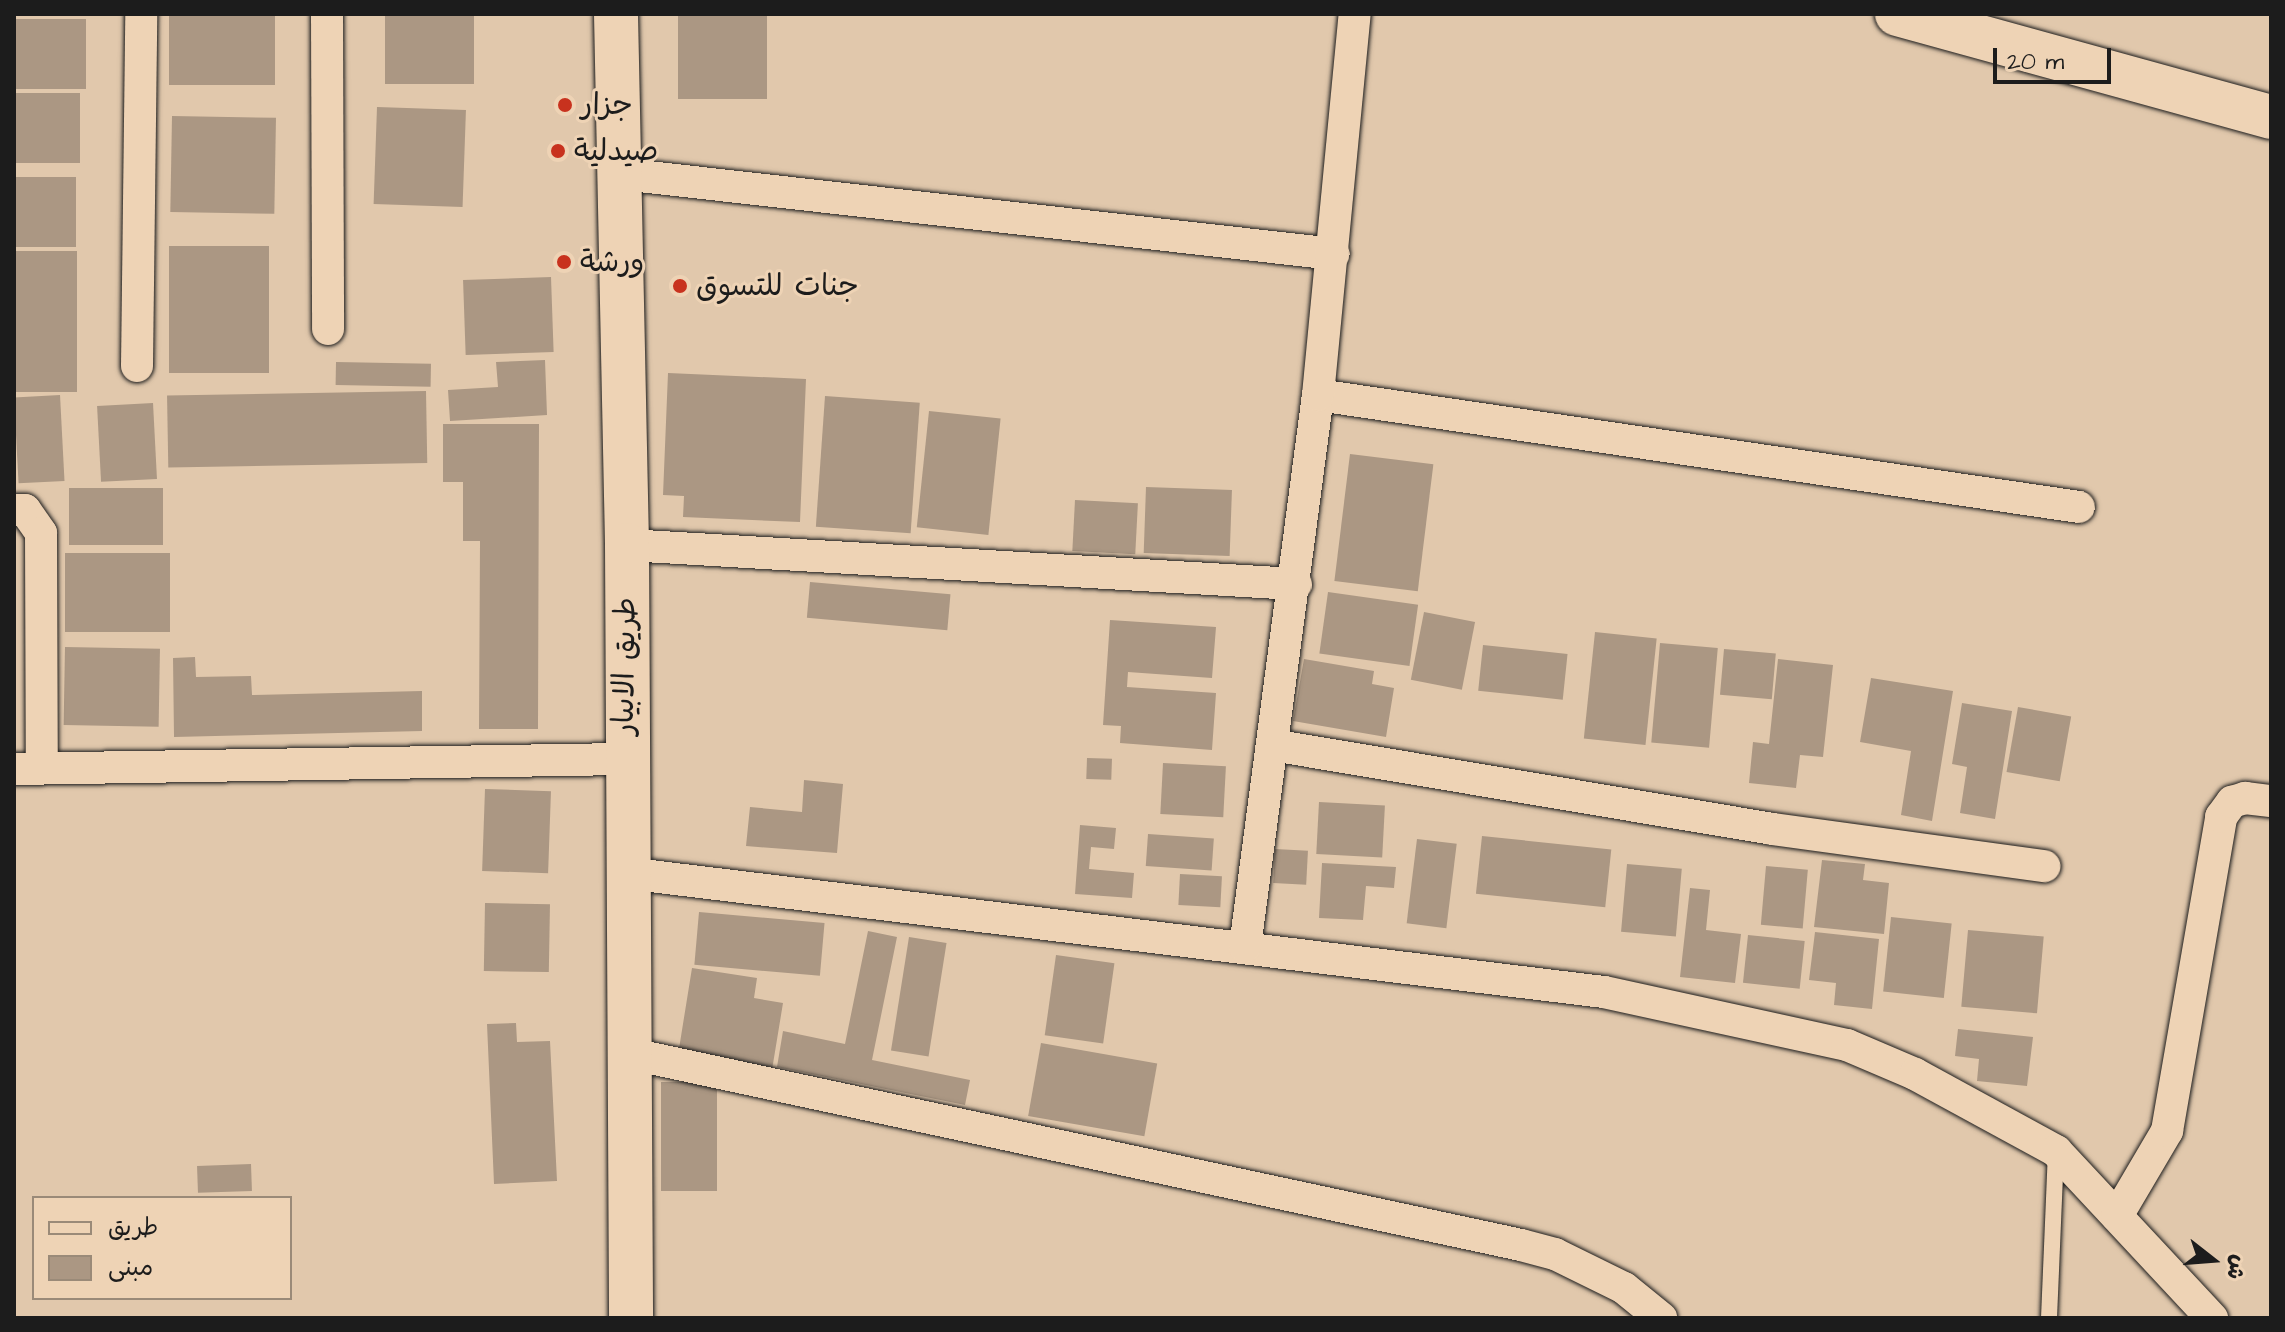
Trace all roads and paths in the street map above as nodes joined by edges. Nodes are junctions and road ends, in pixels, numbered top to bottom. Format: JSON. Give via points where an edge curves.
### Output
{"nodes":[{"id":1,"x":141,"y":14,"type":"edge"},
{"id":2,"x":327,"y":14,"type":"edge"},
{"id":3,"x":616,"y":14,"type":"edge"},
{"id":4,"x":1355,"y":14,"type":"edge"},
{"id":5,"x":1897,"y":14,"type":"edge"},
{"id":6,"x":2271,"y":117,"type":"edge"},
{"id":7,"x":622,"y":174,"type":"junction"},
{"id":8,"x":1334,"y":254,"type":"junction"},
{"id":9,"x":328,"y":329,"type":"dead end"},
{"id":10,"x":137,"y":366,"type":"dead end"},
{"id":11,"x":1318,"y":395,"type":"junction"},
{"id":12,"x":2079,"y":507,"type":"dead end"},
{"id":13,"x":14,"y":510,"type":"edge"},
{"id":14,"x":627,"y":545,"type":"junction"},
{"id":15,"x":1296,"y":584,"type":"junction"},
{"id":16,"x":1272,"y":745,"type":"junction"},
{"id":17,"x":624,"y":759,"type":"junction"},
{"id":18,"x":28,"y":768,"type":"edge"},
{"id":19,"x":2271,"y":801,"type":"edge"},
{"id":20,"x":2044,"y":866,"type":"dead end"},
{"id":21,"x":626,"y":873,"type":"junction"},
{"id":22,"x":1245,"y":947,"type":"junction"},
{"id":23,"x":627,"y":1053,"type":"junction"},
{"id":24,"x":2056,"y":1151,"type":"junction"},
{"id":25,"x":2117,"y":1216,"type":"junction"},
{"id":26,"x":1651,"y":1313,"type":"edge"},
{"id":27,"x":631,"y":1318,"type":"edge"},
{"id":28,"x":2049,"y":1318,"type":"edge"},
{"id":29,"x":2212,"y":1318,"type":"edge"}],
"edges":[{"from":1,"to":10,"type":"street"},
{"from":2,"to":9,"type":"street"},
{"from":3,"to":7,"type":"main road","name":"طريق الابيار"},
{"from":4,"to":8,"type":"street"},
{"from":5,"to":6,"type":"main road"},
{"from":7,"to":8,"type":"street"},
{"from":7,"to":14,"type":"main road","name":"طريق الابيار"},
{"from":8,"to":11,"type":"street"},
{"from":11,"to":12,"type":"street"},
{"from":11,"to":15,"type":"street"},
{"from":13,"to":18,"type":"street","via":[[25,510],[36,519],[41,533]]},
{"from":14,"to":15,"type":"street"},
{"from":14,"to":17,"type":"main road","name":"طريق الابيار"},
{"from":15,"to":16,"type":"street"},
{"from":16,"to":20,"type":"street","via":[[1773,829]]},
{"from":16,"to":22,"type":"street"},
{"from":17,"to":18,"type":"street"},
{"from":17,"to":21,"type":"main road","name":"طريق الابيار"},
{"from":19,"to":25,"type":"street","via":[[2232,802],[2221,817],[2167,1131]]},
{"from":21,"to":22,"type":"street"},
{"from":21,"to":23,"type":"main road","name":"طريق الابيار"},
{"from":22,"to":24,"type":"street","via":[[1604,992],[1847,1045],[1915,1074]]},
{"from":23,"to":26,"type":"street","via":[[1521,1245],[1584,1268]]},
{"from":23,"to":27,"type":"main road","name":"طريق الابيار"},
{"from":24,"to":25,"type":"street"},
{"from":24,"to":28,"type":"lane"},
{"from":25,"to":29,"type":"street"}]}
